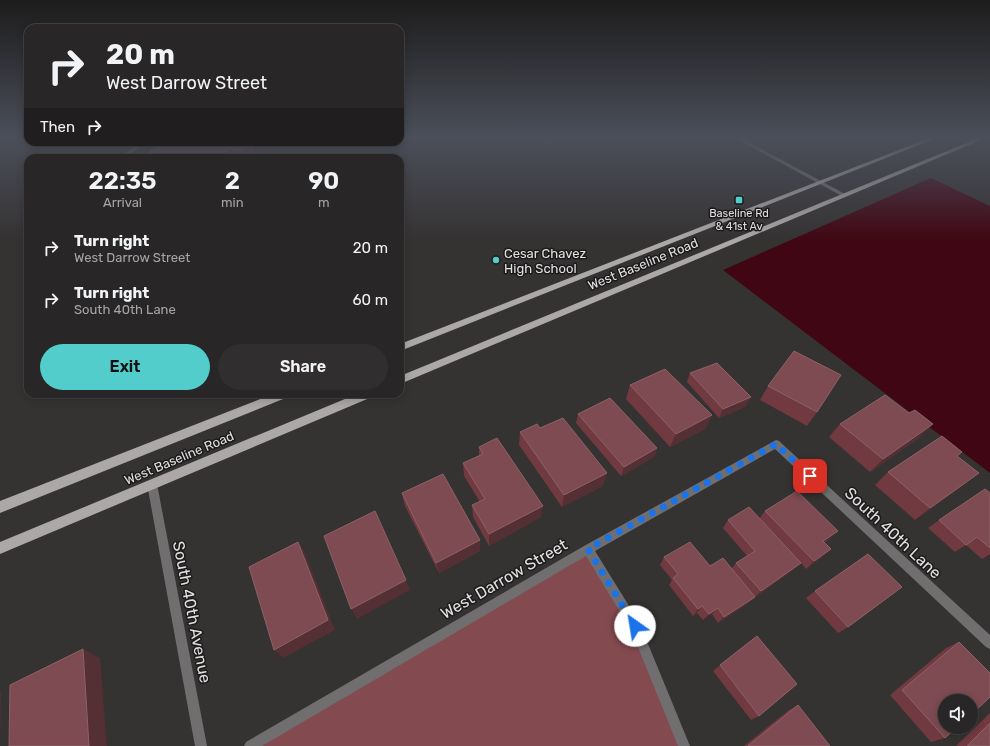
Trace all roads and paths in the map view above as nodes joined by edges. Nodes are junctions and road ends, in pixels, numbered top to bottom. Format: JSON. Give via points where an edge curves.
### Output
{"nodes":[{"id":1,"x":802,"y":172,"type":"edge"},
{"id":2,"x":846,"y":172,"type":"edge"},
{"id":3,"x":898,"y":172,"type":"edge"},
{"id":4,"x":821,"y":182,"type":"junction"},
{"id":5,"x":844,"y":194,"type":"junction"},
{"id":6,"x":404,"y":346,"type":"edge"},
{"id":7,"x":404,"y":378,"type":"edge"},
{"id":8,"x":274,"y":398,"type":"edge"},
{"id":9,"x":358,"y":398,"type":"edge"},
{"id":10,"x":776,"y":444,"type":"joint"},
{"id":11,"x":152,"y":484,"type":"junction"},
{"id":12,"x":0,"y":507,"type":"edge"},
{"id":13,"x":0,"y":548,"type":"edge"},
{"id":14,"x":588,"y":549,"type":"junction"},
{"id":15,"x":990,"y":643,"type":"edge"},
{"id":16,"x":201,"y":746,"type":"edge"},
{"id":17,"x":250,"y":746,"type":"edge"},
{"id":18,"x":684,"y":746,"type":"edge"}],
"edges":[{"from":1,"to":4,"type":"street"},
{"from":2,"to":4,"type":"main road","name":"West Baseline Road"},
{"from":3,"to":5,"type":"main road","name":"West Baseline Road"},
{"from":4,"to":5,"type":"street"},
{"from":4,"to":6,"type":"main road","name":"West Baseline Road"},
{"from":5,"to":7,"type":"main road","name":"West Baseline Road"},
{"from":8,"to":12,"type":"main road","name":"West Baseline Road"},
{"from":9,"to":11,"type":"main road","name":"West Baseline Road"},
{"from":10,"to":14,"type":"street","name":"West Darrow Street"},
{"from":10,"to":15,"type":"street","name":"South 40th Lane"},
{"from":11,"to":13,"type":"main road","name":"West Baseline Road"},
{"from":11,"to":16,"type":"street","name":"South 40th Avenue"},
{"from":14,"to":17,"type":"street","name":"West Darrow Street"},
{"from":14,"to":18,"type":"street","via":[[635,626]]}]}
